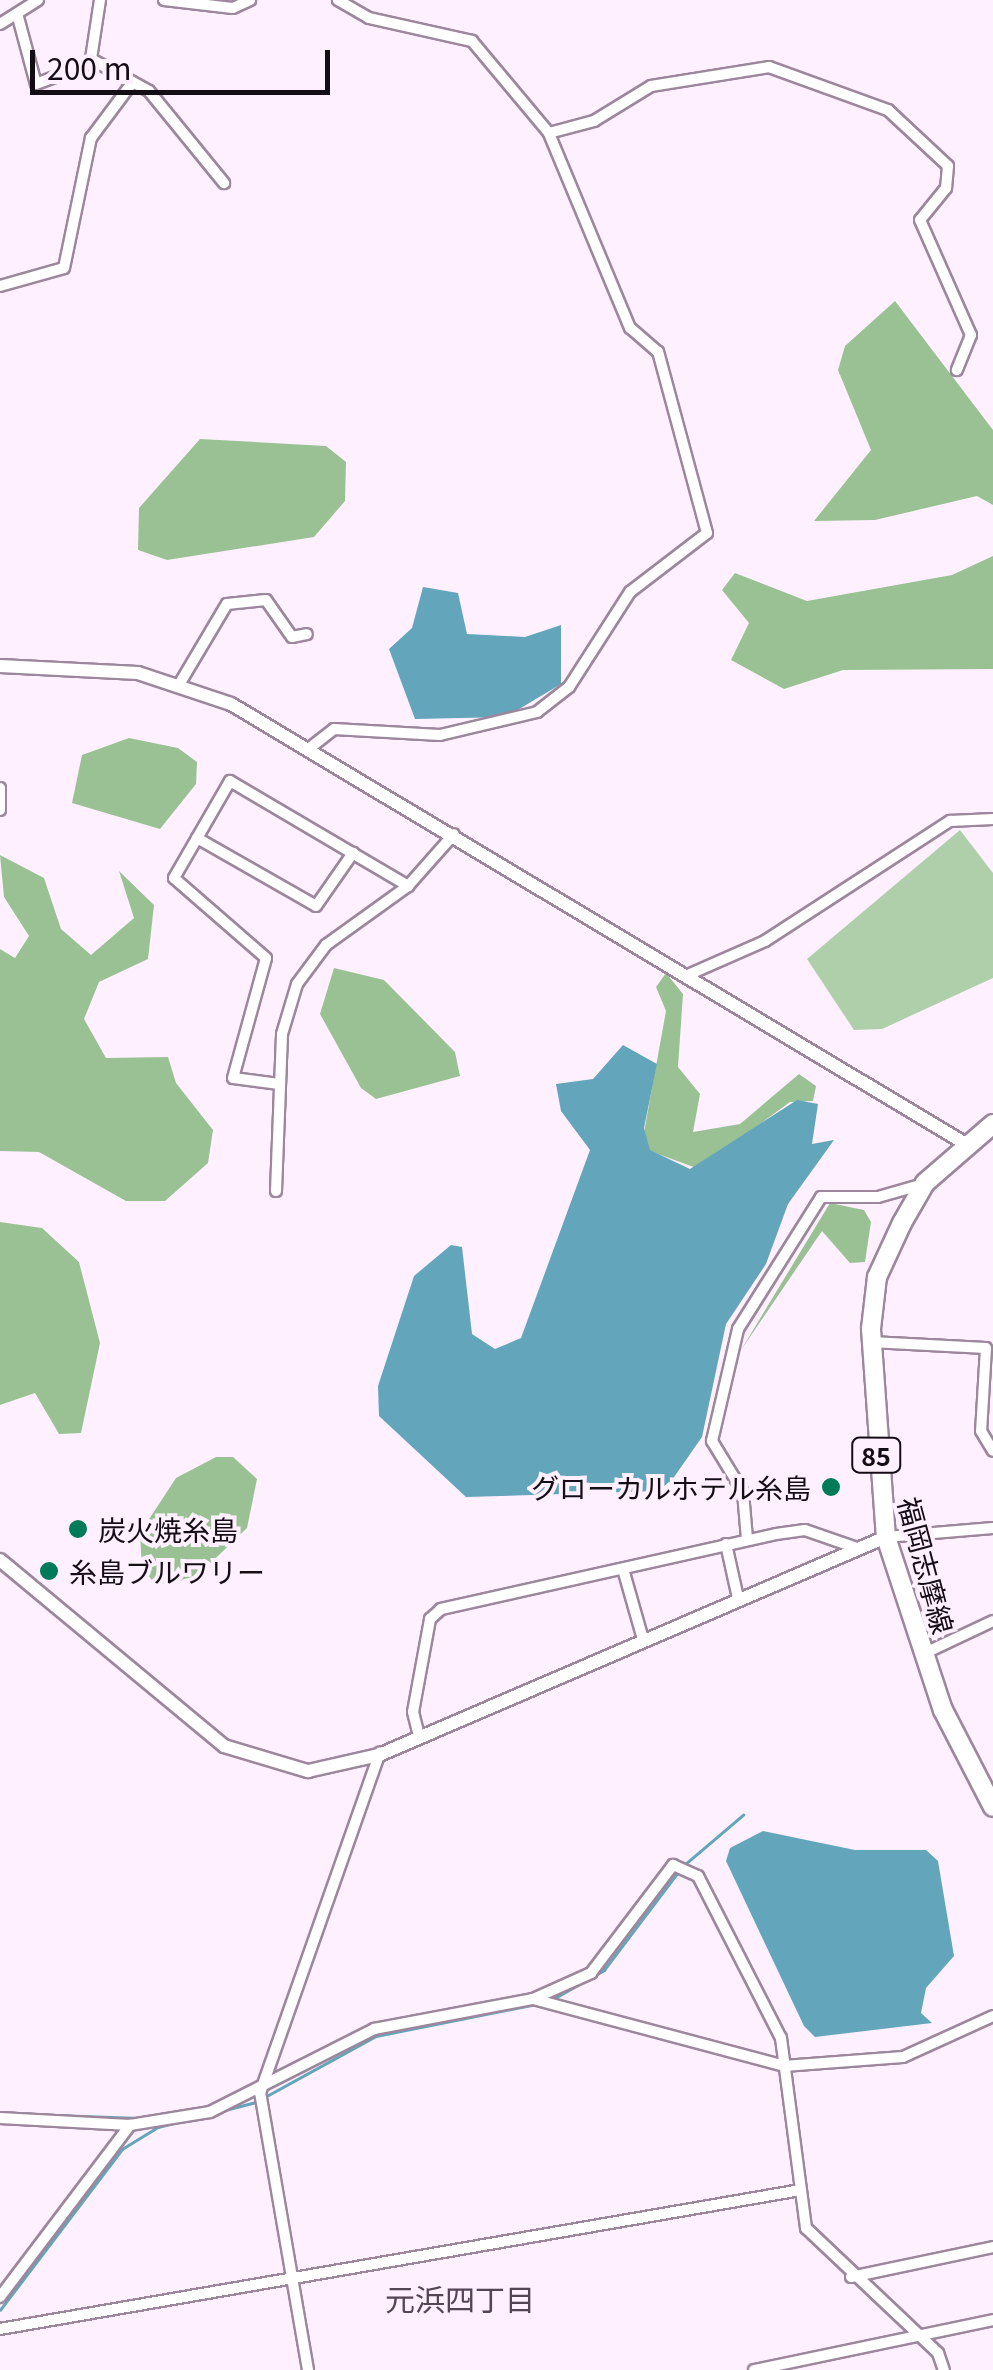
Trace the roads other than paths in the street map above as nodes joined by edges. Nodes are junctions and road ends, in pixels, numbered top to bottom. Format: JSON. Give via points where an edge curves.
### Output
{"nodes":[{"id":1,"x":38,"y":0,"type":"edge"},
{"id":2,"x":100,"y":0,"type":"edge"},
{"id":3,"x":164,"y":0,"type":"edge"},
{"id":4,"x":250,"y":0,"type":"edge"},
{"id":5,"x":338,"y":0,"type":"edge"},
{"id":6,"x":18,"y":17,"type":"junction"},
{"id":7,"x":0,"y":24,"type":"edge"},
{"id":8,"x":94,"y":62,"type":"junction"},
{"id":9,"x":132,"y":83,"type":"junction"},
{"id":10,"x":549,"y":133,"type":"junction"},
{"id":11,"x":224,"y":183,"type":"dead end"},
{"id":12,"x":0,"y":286,"type":"edge"},
{"id":13,"x":957,"y":370,"type":"dead end"},
{"id":14,"x":306,"y":634,"type":"dead end"},
{"id":15,"x":0,"y":666,"type":"edge"},
{"id":16,"x":180,"y":683,"type":"junction"},
{"id":17,"x":312,"y":747,"type":"junction"},
{"id":18,"x":0,"y":788,"type":"edge"},
{"id":19,"x":0,"y":810,"type":"edge"},
{"id":20,"x":993,"y":819,"type":"edge"},
{"id":21,"x":454,"y":834,"type":"junction"},
{"id":22,"x":197,"y":838,"type":"junction"},
{"id":23,"x":353,"y":853,"type":"junction"},
{"id":24,"x":408,"y":886,"type":"junction"},
{"id":25,"x":690,"y":974,"type":"junction"},
{"id":26,"x":279,"y":1084,"type":"junction"},
{"id":27,"x":993,"y":1124,"type":"edge"},
{"id":28,"x":966,"y":1144,"type":"junction"},
{"id":29,"x":925,"y":1184,"type":"junction"},
{"id":30,"x":276,"y":1191,"type":"dead end"},
{"id":31,"x":871,"y":1342,"type":"junction"},
{"id":32,"x":993,"y":1451,"type":"edge"},
{"id":33,"x":993,"y":1528,"type":"edge"},
{"id":34,"x":886,"y":1537,"type":"junction"},
{"id":35,"x":746,"y":1539,"type":"junction"},
{"id":36,"x":726,"y":1544,"type":"junction"},
{"id":37,"x":857,"y":1548,"type":"junction"},
{"id":38,"x":0,"y":1560,"type":"edge"},
{"id":39,"x":623,"y":1568,"type":"junction"},
{"id":40,"x":738,"y":1598,"type":"junction"},
{"id":41,"x":993,"y":1621,"type":"edge"},
{"id":42,"x":643,"y":1639,"type":"junction"},
{"id":43,"x":922,"y":1655,"type":"junction"},
{"id":44,"x":419,"y":1736,"type":"junction"},
{"id":45,"x":380,"y":1753,"type":"junction"},
{"id":46,"x":991,"y":1797,"type":"edge"},
{"id":47,"x":534,"y":2000,"type":"junction"},
{"id":48,"x":993,"y":2016,"type":"edge"},
{"id":49,"x":784,"y":2066,"type":"junction"},
{"id":50,"x":261,"y":2097,"type":"junction"},
{"id":51,"x":0,"y":2118,"type":"edge"},
{"id":52,"x":130,"y":2126,"type":"junction"},
{"id":53,"x":795,"y":2190,"type":"junction"},
{"id":54,"x":993,"y":2247,"type":"edge"},
{"id":55,"x":851,"y":2276,"type":"junction"},
{"id":56,"x":292,"y":2281,"type":"junction"},
{"id":57,"x":0,"y":2297,"type":"edge"},
{"id":58,"x":993,"y":2320,"type":"edge"},
{"id":59,"x":0,"y":2329,"type":"edge"},
{"id":60,"x":924,"y":2339,"type":"junction"},
{"id":61,"x":308,"y":2370,"type":"edge"},
{"id":62,"x":754,"y":2370,"type":"edge"},
{"id":63,"x":944,"y":2370,"type":"edge"}],
"edges":[{"from":1,"to":6,"type":"street"},
{"from":2,"to":8,"type":"street"},
{"from":3,"to":4,"type":"street","via":[[232,8]]},
{"from":5,"to":10,"type":"street","via":[[369,18],[472,41]]},
{"from":6,"to":7,"type":"street"},
{"from":6,"to":8,"type":"street","via":[[36,84]]},
{"from":8,"to":9,"type":"street"},
{"from":9,"to":11,"type":"street"},
{"from":9,"to":12,"type":"street","via":[[92,138],[64,268]]},
{"from":10,"to":13,"type":"street","via":[[594,120],[650,86],[769,67],[888,110],[948,166],[946,188],[920,220],[971,334]]},
{"from":10,"to":17,"type":"street","via":[[630,328],[658,352],[707,534],[630,592],[569,687],[537,712],[440,735],[334,730]]},
{"from":14,"to":16,"type":"street","via":[[292,637],[266,600],[227,604]]},
{"from":15,"to":16,"type":"street"},
{"from":16,"to":17,"type":"street"},
{"from":17,"to":21,"type":"street"},
{"from":18,"to":19,"type":"street"},
{"from":20,"to":25,"type":"street","via":[[950,821],[766,941]]},
{"from":21,"to":24,"type":"street"},
{"from":21,"to":25,"type":"street"},
{"from":22,"to":23,"type":"street","via":[[316,906]]},
{"from":22,"to":23,"type":"street","via":[[230,781]]},
{"from":22,"to":26,"type":"street","via":[[174,878],[266,961],[234,1081]]},
{"from":23,"to":24,"type":"street"},
{"from":24,"to":26,"type":"street","via":[[308,966],[287,1014]]},
{"from":25,"to":28,"type":"street"},
{"from":26,"to":30,"type":"street"},
{"from":27,"to":28,"type":"main road","name":"福岡志摩線","number":"85"},
{"from":28,"to":29,"type":"main road","name":"福岡志摩線","number":"85"},
{"from":29,"to":31,"type":"main road","name":"福岡志摩線","number":"85","via":[[878,1276]]},
{"from":29,"to":35,"type":"street","via":[[878,1197],[821,1197],[738,1329],[712,1440],[743,1492]]},
{"from":31,"to":32,"type":"street","via":[[986,1348],[981,1431]]},
{"from":31,"to":34,"type":"main road","name":"福岡志摩線","number":"85"},
{"from":33,"to":34,"type":"street"},
{"from":34,"to":37,"type":"street"},
{"from":34,"to":43,"type":"main road","name":"福岡志摩線","number":"85"},
{"from":35,"to":36,"type":"street"},
{"from":35,"to":37,"type":"street","via":[[806,1530]]},
{"from":36,"to":39,"type":"street"},
{"from":36,"to":40,"type":"street"},
{"from":37,"to":40,"type":"street"},
{"from":38,"to":45,"type":"street","via":[[239,1756],[308,1771]]},
{"from":39,"to":42,"type":"street"},
{"from":39,"to":44,"type":"street","via":[[435,1612],[412,1712]]},
{"from":40,"to":42,"type":"street"},
{"from":41,"to":43,"type":"street"},
{"from":42,"to":44,"type":"street"},
{"from":43,"to":46,"type":"main road","name":"福岡志摩線","number":"85"},
{"from":44,"to":45,"type":"street"},
{"from":45,"to":50,"type":"street"},
{"from":47,"to":49,"type":"street"},
{"from":47,"to":49,"type":"street","via":[[591,1974],[673,1864],[698,1876],[780,2038]]},
{"from":47,"to":50,"type":"street","via":[[374,2029]]},
{"from":48,"to":49,"type":"street","via":[[902,2057]]},
{"from":49,"to":53,"type":"street"},
{"from":50,"to":52,"type":"street"},
{"from":50,"to":56,"type":"street"},
{"from":51,"to":52,"type":"street"},
{"from":52,"to":57,"type":"street"},
{"from":53,"to":55,"type":"street","via":[[806,2228]]},
{"from":53,"to":56,"type":"street"},
{"from":54,"to":55,"type":"street"},
{"from":55,"to":60,"type":"street"},
{"from":56,"to":59,"type":"street"},
{"from":56,"to":61,"type":"street"},
{"from":58,"to":60,"type":"street"},
{"from":60,"to":62,"type":"street"},
{"from":60,"to":63,"type":"street"}]}
